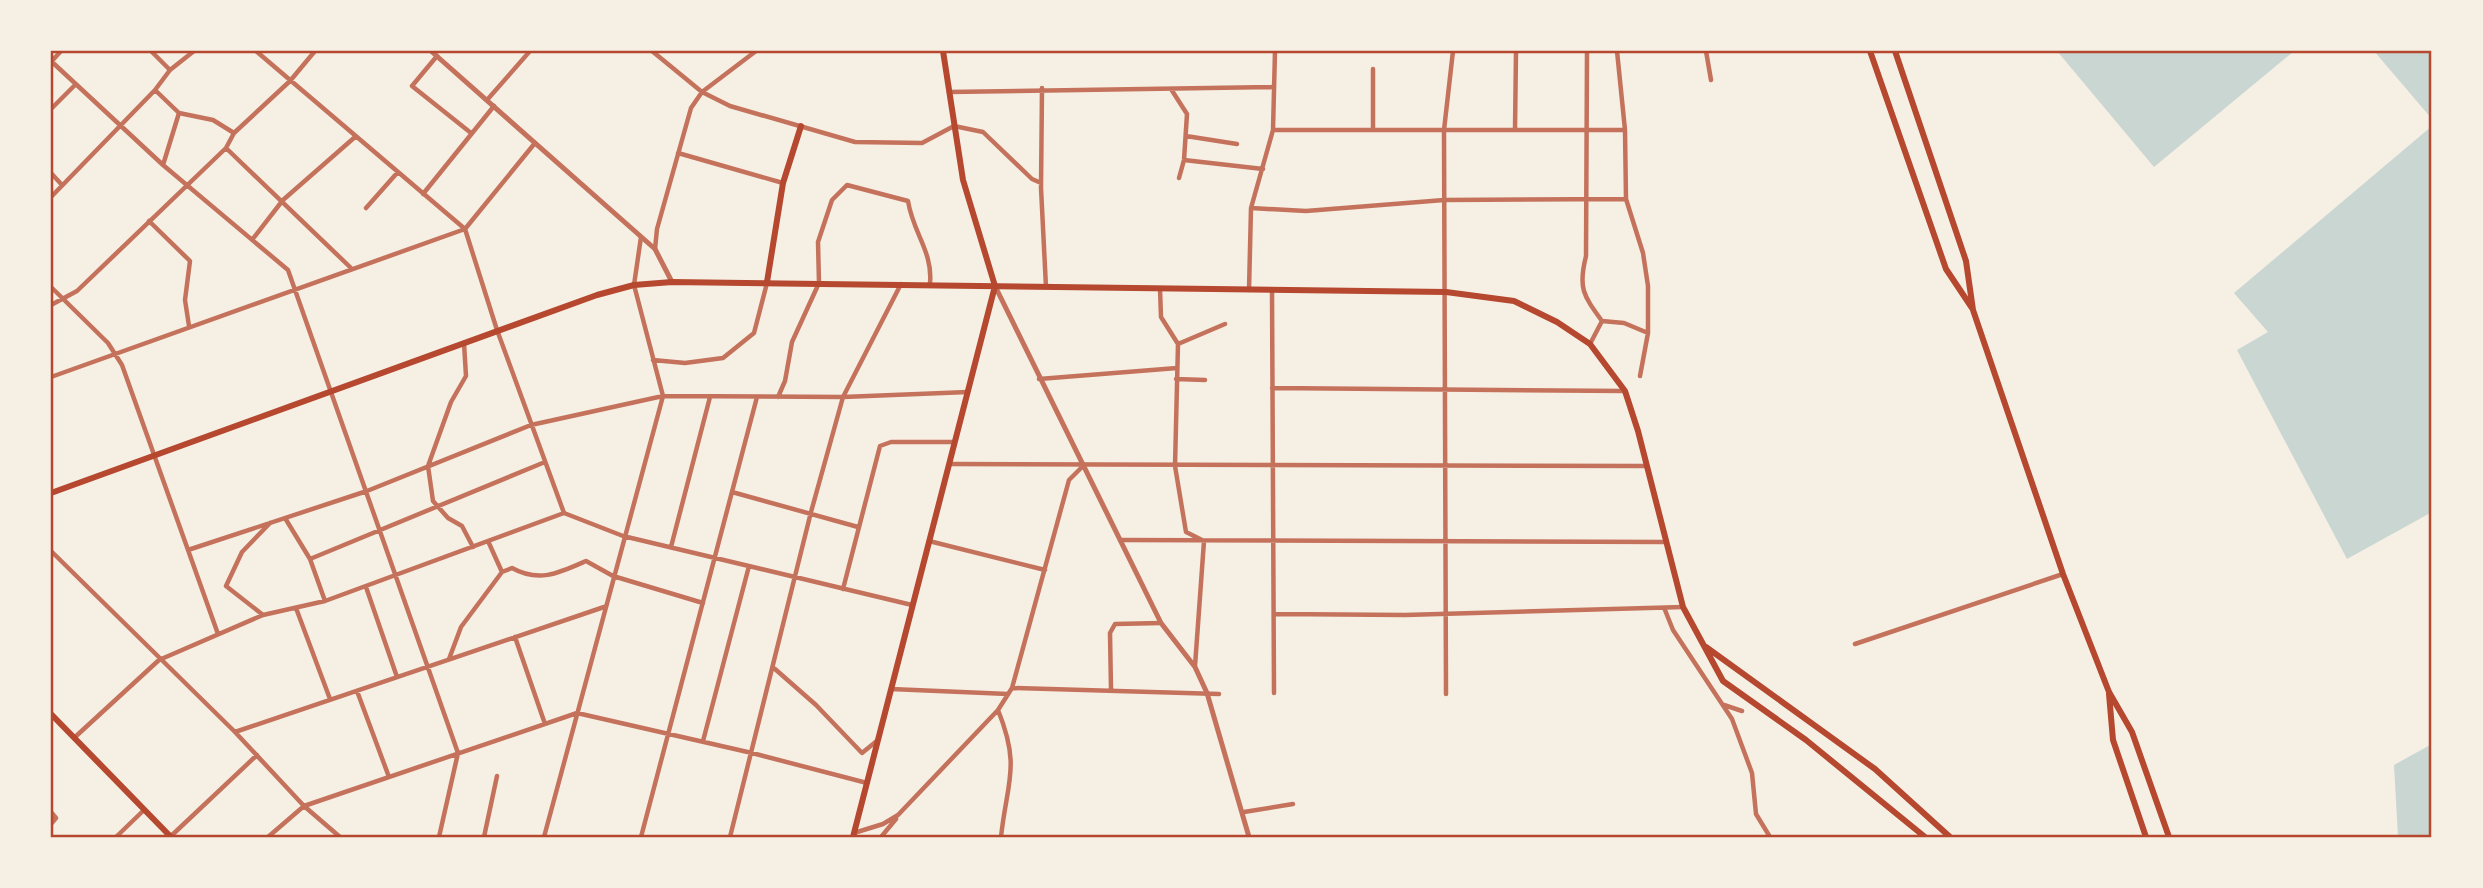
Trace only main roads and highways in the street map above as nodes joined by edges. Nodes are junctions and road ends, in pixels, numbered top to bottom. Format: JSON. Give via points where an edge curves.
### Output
{"nodes":[{"id":1,"x":943,"y":51,"type":"edge"},
{"id":2,"x":1870,"y":51,"type":"edge"},
{"id":3,"x":1895,"y":51,"type":"edge"},
{"id":4,"x":801,"y":126,"type":"road end"},
{"id":5,"x":767,"y":282,"type":"junction"},
{"id":6,"x":995,"y":286,"type":"junction"},
{"id":7,"x":1973,"y":310,"type":"junction"},
{"id":8,"x":51,"y":493,"type":"edge"},
{"id":9,"x":1704,"y":646,"type":"junction"},
{"id":10,"x":2109,"y":692,"type":"junction"},
{"id":11,"x":51,"y":714,"type":"edge"},
{"id":12,"x":854,"y":835,"type":"edge"},
{"id":13,"x":170,"y":837,"type":"edge"},
{"id":14,"x":1925,"y":837,"type":"edge"},
{"id":15,"x":1950,"y":837,"type":"edge"},
{"id":16,"x":2146,"y":837,"type":"edge"},
{"id":17,"x":2169,"y":837,"type":"edge"}],
"edges":[{"from":1,"to":6,"type":"main road","via":[[968,201]]},
{"from":2,"to":7,"type":"main road","via":[[1946,269]]},
{"from":3,"to":7,"type":"main road","via":[[1966,261]]},
{"from":4,"to":5,"type":"main road","via":[[783,183]]},
{"from":5,"to":6,"type":"main road"},
{"from":5,"to":8,"type":"main road","via":[[634,285],[497,330]]},
{"from":6,"to":9,"type":"main road","via":[[1446,292],[1514,301],[1557,322],[1590,344],[1625,391],[1683,607]]},
{"from":6,"to":12,"type":"main road"},
{"from":7,"to":10,"type":"main road","via":[[2063,574]]},
{"from":9,"to":14,"type":"main road","via":[[1723,681],[1825,755]]},
{"from":9,"to":15,"type":"main road","via":[[1875,769]]},
{"from":10,"to":16,"type":"main road","via":[[2113,740]]},
{"from":10,"to":17,"type":"main road","via":[[2132,732]]},
{"from":11,"to":13,"type":"main road"}]}
